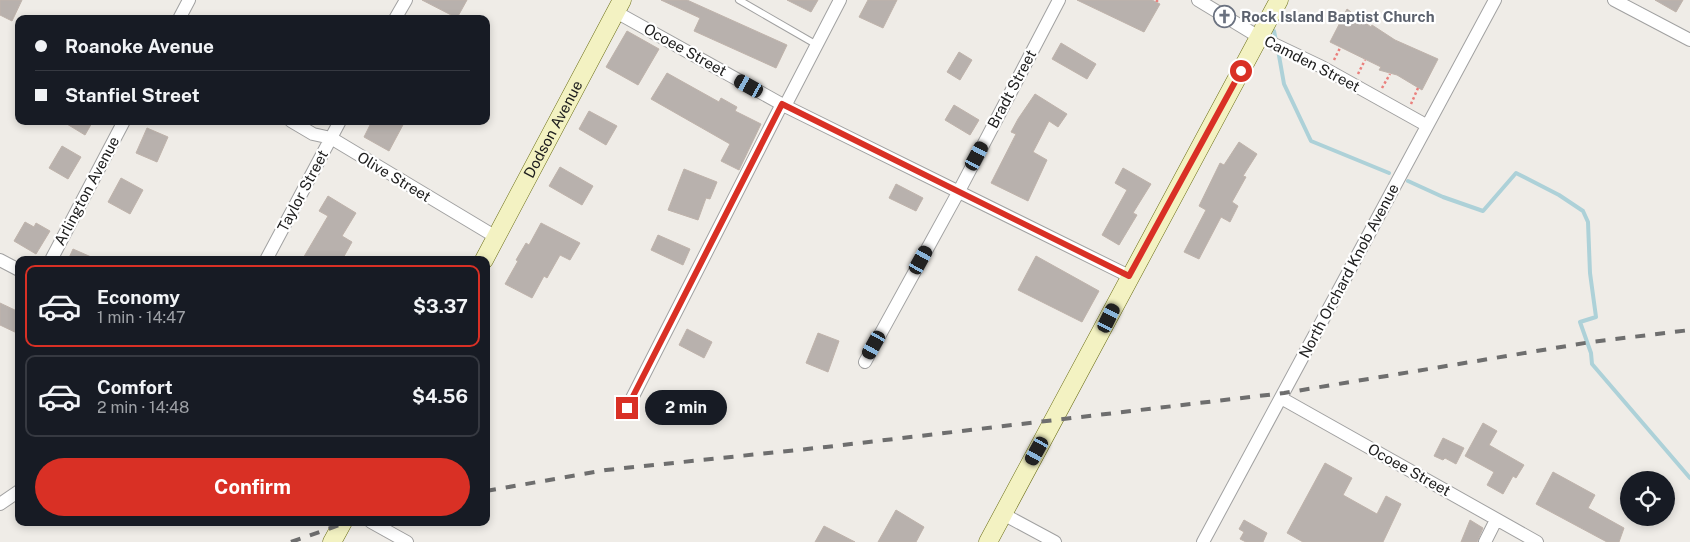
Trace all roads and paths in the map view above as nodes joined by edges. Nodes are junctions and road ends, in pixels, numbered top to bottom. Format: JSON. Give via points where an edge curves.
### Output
{"nodes":[{"id":1,"x":189,"y":0,"type":"edge"},
{"id":2,"x":406,"y":0,"type":"edge"},
{"id":3,"x":739,"y":0,"type":"edge"},
{"id":4,"x":840,"y":0,"type":"edge"},
{"id":5,"x":1059,"y":0,"type":"edge"},
{"id":6,"x":1198,"y":0,"type":"edge"},
{"id":7,"x":1279,"y":0,"type":"edge"},
{"id":8,"x":1496,"y":0,"type":"edge"},
{"id":9,"x":1614,"y":0,"type":"edge"},
{"id":10,"x":620,"y":3,"type":"edge"},
{"id":11,"x":181,"y":15,"type":"edge"},
{"id":12,"x":397,"y":15,"type":"edge"},
{"id":13,"x":1259,"y":37,"type":"junction"},
{"id":14,"x":1690,"y":40,"type":"edge"},
{"id":15,"x":817,"y":45,"type":"junction"},
{"id":16,"x":1418,"y":88,"type":"dead end"},
{"id":17,"x":784,"y":105,"type":"junction"},
{"id":18,"x":1406,"y":114,"type":"junction"},
{"id":19,"x":122,"y":125,"type":"edge"},
{"id":20,"x":298,"y":125,"type":"edge"},
{"id":21,"x":338,"y":125,"type":"edge"},
{"id":22,"x":1426,"y":125,"type":"junction"},
{"id":23,"x":331,"y":138,"type":"junction"},
{"id":24,"x":959,"y":191,"type":"junction"},
{"id":25,"x":496,"y":237,"type":"junction"},
{"id":26,"x":53,"y":256,"type":"edge"},
{"id":27,"x":268,"y":256,"type":"edge"},
{"id":28,"x":486,"y":256,"type":"edge"},
{"id":29,"x":0,"y":260,"type":"edge"},
{"id":30,"x":15,"y":268,"type":"edge"},
{"id":31,"x":1129,"y":276,"type":"junction"},
{"id":32,"x":865,"y":362,"type":"dead end"},
{"id":33,"x":1281,"y":398,"type":"junction"},
{"id":34,"x":627,"y":408,"type":"dead end"},
{"id":35,"x":15,"y":495,"type":"edge"},
{"id":36,"x":0,"y":504,"type":"edge"},
{"id":37,"x":1003,"y":514,"type":"junction"},
{"id":38,"x":1496,"y":520,"type":"junction"},
{"id":39,"x":341,"y":526,"type":"edge"},
{"id":40,"x":378,"y":526,"type":"edge"},
{"id":41,"x":332,"y":542,"type":"edge"},
{"id":42,"x":407,"y":542,"type":"edge"},
{"id":43,"x":988,"y":542,"type":"edge"},
{"id":44,"x":1055,"y":542,"type":"edge"},
{"id":45,"x":1203,"y":542,"type":"edge"},
{"id":46,"x":1485,"y":542,"type":"edge"},
{"id":47,"x":1537,"y":542,"type":"edge"}],
"edges":[{"from":1,"to":11,"type":"street"},
{"from":2,"to":12,"type":"street"},
{"from":3,"to":15,"type":"lane"},
{"from":4,"to":15,"type":"street"},
{"from":5,"to":24,"type":"street","name":"Bradt Street"},
{"from":6,"to":13,"type":"street","name":"Camden Street"},
{"from":7,"to":13,"type":"street"},
{"from":8,"to":22,"type":"street","name":"North Orchard Knob Avenue"},
{"from":9,"to":14,"type":"street"},
{"from":10,"to":17,"type":"street","name":"Ocoee Street"},
{"from":10,"to":25,"type":"street","name":"Dodson Avenue"},
{"from":13,"to":18,"type":"street","name":"Camden Street","via":[[1322,67]]},
{"from":13,"to":31,"type":"street"},
{"from":15,"to":17,"type":"street"},
{"from":16,"to":18,"type":"path"},
{"from":17,"to":24,"type":"street","name":"Ocoee Street"},
{"from":17,"to":34,"type":"street"},
{"from":18,"to":22,"type":"street","name":"Camden Street"},
{"from":19,"to":26,"type":"street","name":"Arlington Avenue"},
{"from":20,"to":23,"type":"street","name":"Olive Street","via":[[313,134]]},
{"from":21,"to":23,"type":"street","name":"Taylor Street"},
{"from":22,"to":33,"type":"street","name":"North Orchard Knob Avenue"},
{"from":23,"to":25,"type":"street","name":"Olive Street"},
{"from":23,"to":27,"type":"street","name":"Taylor Street"},
{"from":24,"to":31,"type":"street","name":"Ocoee Street"},
{"from":24,"to":32,"type":"street","name":"Bradt Street"},
{"from":25,"to":28,"type":"street","name":"Dodson Avenue"},
{"from":29,"to":30,"type":"street"},
{"from":31,"to":37,"type":"street"},
{"from":33,"to":38,"type":"street","name":"Ocoee Street"},
{"from":33,"to":45,"type":"street","name":"North Orchard Knob Avenue"},
{"from":35,"to":36,"type":"street"},
{"from":37,"to":43,"type":"street"},
{"from":37,"to":44,"type":"street"},
{"from":38,"to":46,"type":"street"},
{"from":38,"to":47,"type":"street","name":"Ocoee Street"},
{"from":39,"to":41,"type":"street"},
{"from":40,"to":42,"type":"street"}]}
